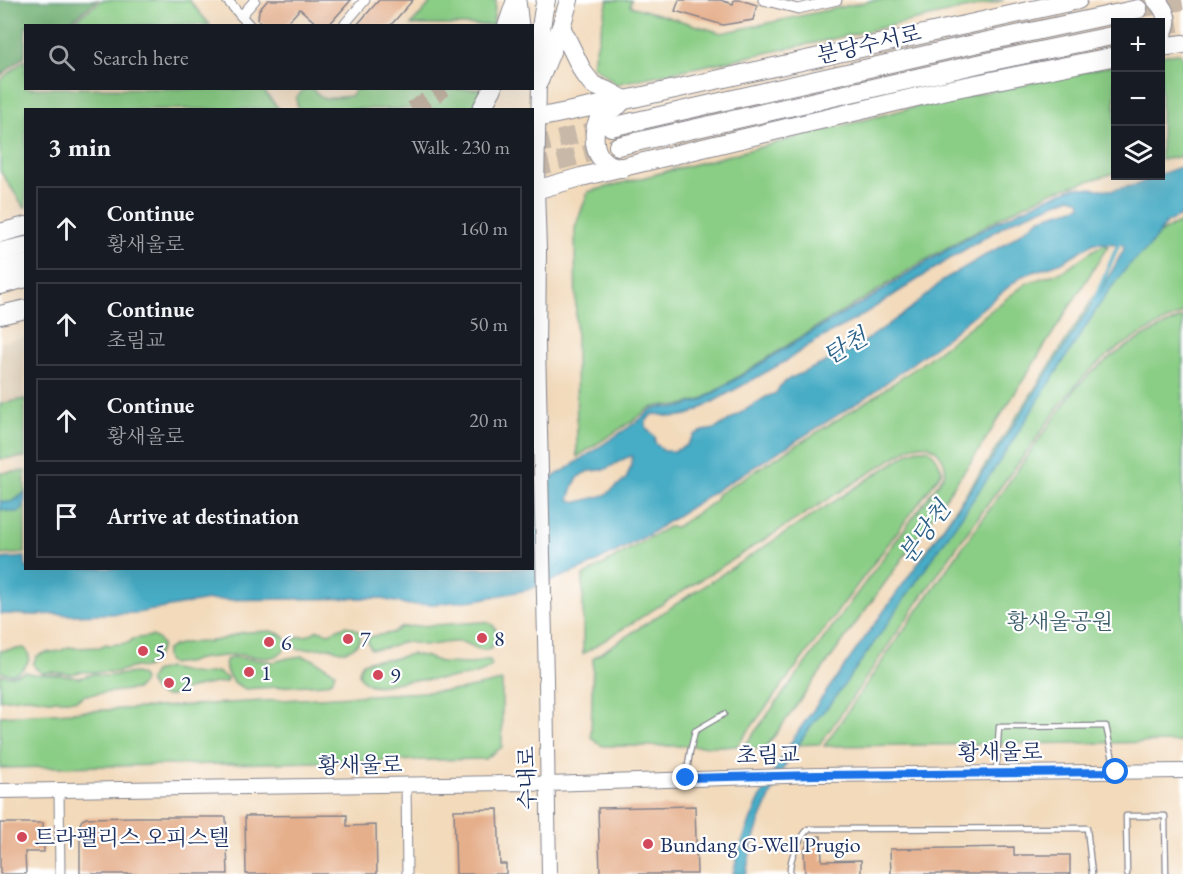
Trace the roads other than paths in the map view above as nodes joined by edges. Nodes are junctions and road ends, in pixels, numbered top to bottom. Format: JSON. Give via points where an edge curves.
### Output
{"nodes":[{"id":1,"x":227,"y":0,"type":"edge"},
{"id":2,"x":255,"y":0,"type":"edge"},
{"id":3,"x":365,"y":0,"type":"edge"},
{"id":4,"x":517,"y":0,"type":"edge"},
{"id":5,"x":546,"y":0,"type":"edge"},
{"id":6,"x":569,"y":0,"type":"edge"},
{"id":7,"x":575,"y":0,"type":"edge"},
{"id":8,"x":763,"y":0,"type":"edge"},
{"id":9,"x":837,"y":0,"type":"edge"},
{"id":10,"x":1078,"y":0,"type":"edge"},
{"id":11,"x":1156,"y":0,"type":"edge"},
{"id":12,"x":799,"y":4,"type":"edge"},
{"id":13,"x":1138,"y":9,"type":"tunnel mouth"},
{"id":14,"x":241,"y":16,"type":"junction"},
{"id":15,"x":247,"y":24,"type":"edge"},
{"id":16,"x":345,"y":24,"type":"edge"},
{"id":17,"x":508,"y":24,"type":"edge"},
{"id":18,"x":521,"y":24,"type":"edge"},
{"id":19,"x":1165,"y":26,"type":"edge"},
{"id":20,"x":561,"y":27,"type":"junction"},
{"id":21,"x":1111,"y":36,"type":"edge"},
{"id":22,"x":1183,"y":44,"type":"edge"},
{"id":23,"x":1165,"y":46,"type":"edge"},
{"id":24,"x":1111,"y":57,"type":"edge"},
{"id":25,"x":536,"y":74,"type":"edge"},
{"id":26,"x":492,"y":90,"type":"edge"},
{"id":27,"x":625,"y":100,"type":"junction"},
{"id":28,"x":482,"y":108,"type":"edge"},
{"id":29,"x":535,"y":118,"type":"edge"},
{"id":30,"x":611,"y":127,"type":"tunnel mouth"},
{"id":31,"x":618,"y":146,"type":"tunnel mouth"},
{"id":32,"x":623,"y":168,"type":"junction"},
{"id":33,"x":535,"y":190,"type":"edge"},
{"id":34,"x":24,"y":227,"type":"edge"},
{"id":35,"x":0,"y":233,"type":"edge"},
{"id":36,"x":24,"y":246,"type":"edge"},
{"id":37,"x":0,"y":252,"type":"edge"},
{"id":38,"x":24,"y":264,"type":"edge"},
{"id":39,"x":0,"y":270,"type":"edge"},
{"id":40,"x":24,"y":279,"type":"edge"},
{"id":41,"x":0,"y":285,"type":"edge"},
{"id":42,"x":24,"y":309,"type":"edge"},
{"id":43,"x":0,"y":315,"type":"edge"},
{"id":44,"x":724,"y":714,"type":"dead end"},
{"id":45,"x":1183,"y":771,"type":"edge"},
{"id":46,"x":1116,"y":772,"type":"junction"},
{"id":47,"x":996,"y":773,"type":"junction"},
{"id":48,"x":817,"y":775,"type":"joint"},
{"id":49,"x":720,"y":777,"type":"joint"},
{"id":50,"x":686,"y":778,"type":"junction"},
{"id":51,"x":548,"y":784,"type":"junction"},
{"id":52,"x":406,"y":785,"type":"junction"},
{"id":53,"x":0,"y":791,"type":"edge"},
{"id":54,"x":59,"y":791,"type":"junction"},
{"id":55,"x":60,"y":874,"type":"edge"},
{"id":56,"x":407,"y":874,"type":"edge"},
{"id":57,"x":549,"y":874,"type":"edge"},
{"id":58,"x":790,"y":874,"type":"edge"},
{"id":59,"x":1092,"y":874,"type":"edge"},
{"id":60,"x":1127,"y":874,"type":"edge"},
{"id":61,"x":1166,"y":874,"type":"edge"}],
"edges":[{"from":1,"to":14,"type":"street"},
{"from":2,"to":14,"type":"street"},
{"from":3,"to":16,"type":"street"},
{"from":4,"to":17,"type":"highway"},
{"from":4,"to":18,"type":"main road"},
{"from":5,"to":25,"type":"highway"},
{"from":6,"to":20,"type":"highway"},
{"from":7,"to":20,"type":"main road"},
{"from":8,"to":12,"type":"street"},
{"from":9,"to":12,"type":"street"},
{"from":10,"to":27,"type":"highway"},
{"from":11,"to":19,"type":"highway","via":[[1167,15]]},
{"from":13,"to":30,"type":"highway","name":"분당수서로"},
{"from":14,"to":15,"type":"street"},
{"from":20,"to":25,"type":"highway"},
{"from":20,"to":27,"type":"highway","via":[[593,85]]},
{"from":21,"to":31,"type":"highway","name":"분당수서로"},
{"from":22,"to":23,"type":"highway"},
{"from":24,"to":32,"type":"highway","via":[[942,91]]},
{"from":25,"to":29,"type":"main road"},
{"from":26,"to":28,"type":"highway"},
{"from":27,"to":29,"type":"highway"},
{"from":27,"to":32,"type":"highway","via":[[602,116],[595,136],[599,156]]},
{"from":29,"to":33,"type":"main road"},
{"from":32,"to":33,"type":"highway"},
{"from":33,"to":51,"type":"main road","name":"수내로"},
{"from":34,"to":35,"type":"highway"},
{"from":36,"to":37,"type":"highway"},
{"from":38,"to":39,"type":"highway"},
{"from":40,"to":41,"type":"highway"},
{"from":42,"to":43,"type":"highway"},
{"from":44,"to":50,"type":"lane","via":[[695,731]]},
{"from":45,"to":46,"type":"main road","name":"황새울로"},
{"from":46,"to":47,"type":"main road","name":"황새울로"},
{"from":46,"to":47,"type":"lane","via":[[1106,726],[999,727]]},
{"from":47,"to":48,"type":"main road","name":"황새울로"},
{"from":48,"to":49,"type":"main road","name":"초림교"},
{"from":49,"to":50,"type":"main road","name":"황새울로"},
{"from":50,"to":51,"type":"main road","name":"황새울로"},
{"from":51,"to":52,"type":"main road","name":"황새울로"},
{"from":51,"to":57,"type":"main road","name":"수내로"},
{"from":52,"to":54,"type":"main road","name":"황새울로"},
{"from":52,"to":56,"type":"street"},
{"from":53,"to":54,"type":"main road","name":"황새울로"},
{"from":54,"to":55,"type":"street"},
{"from":58,"to":59,"type":"lane","via":[[791,860],[808,829],[1076,828],[1087,828]]},
{"from":60,"to":61,"type":"lane","via":[[1126,816],[1165,816]]}]}
